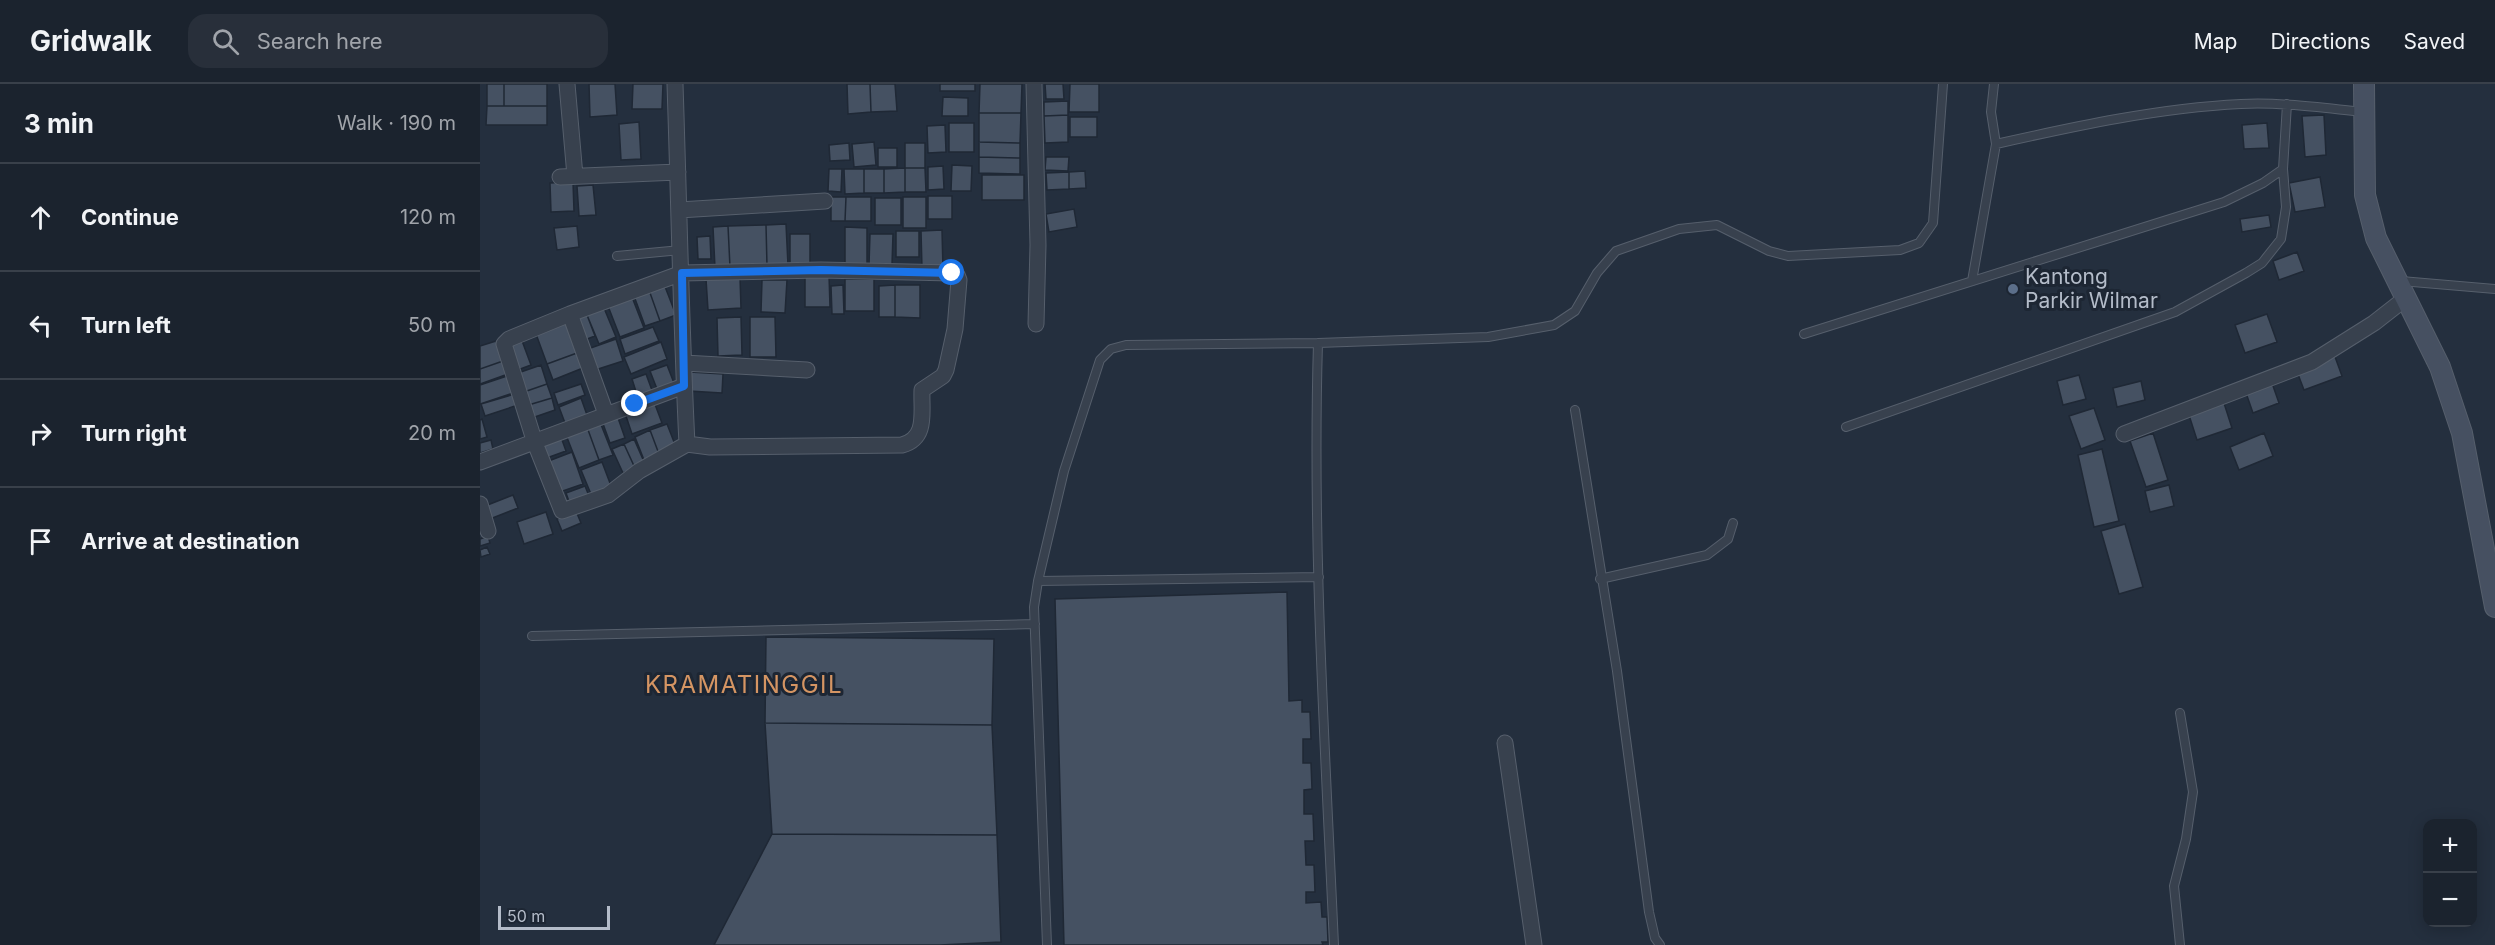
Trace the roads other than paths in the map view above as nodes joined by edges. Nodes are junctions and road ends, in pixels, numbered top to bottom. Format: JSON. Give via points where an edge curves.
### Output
{"nodes":[{"id":1,"x":567,"y":84,"type":"edge"},
{"id":2,"x":675,"y":84,"type":"edge"},
{"id":3,"x":1034,"y":84,"type":"edge"},
{"id":4,"x":1943,"y":84,"type":"edge"},
{"id":5,"x":1994,"y":84,"type":"edge"},
{"id":6,"x":2364,"y":84,"type":"edge"},
{"id":7,"x":2287,"y":104,"type":"junction"},
{"id":8,"x":2364,"y":112,"type":"junction"},
{"id":9,"x":1996,"y":144,"type":"junction"},
{"id":10,"x":2283,"y":169,"type":"junction"},
{"id":11,"x":678,"y":172,"type":"junction"},
{"id":12,"x":825,"y":201,"type":"dead end"},
{"id":13,"x":679,"y":210,"type":"junction"},
{"id":14,"x":681,"y":250,"type":"junction"},
{"id":15,"x":617,"y":256,"type":"dead end"},
{"id":16,"x":682,"y":273,"type":"junction"},
{"id":17,"x":1972,"y":281,"type":"junction"},
{"id":18,"x":2495,"y":289,"type":"edge"},
{"id":19,"x":2402,"y":290,"type":"junction"},
{"id":20,"x":570,"y":314,"type":"junction"},
{"id":21,"x":1036,"y":324,"type":"dead end"},
{"id":22,"x":1803,"y":334,"type":"dead end"},
{"id":23,"x":1318,"y":343,"type":"junction"},
{"id":24,"x":684,"y":363,"type":"junction"},
{"id":25,"x":807,"y":370,"type":"dead end"},
{"id":26,"x":684,"y":386,"type":"junction"},
{"id":27,"x":1575,"y":410,"type":"dead end"},
{"id":28,"x":606,"y":414,"type":"junction"},
{"id":29,"x":1846,"y":427,"type":"dead end"},
{"id":30,"x":2124,"y":434,"type":"dead end"},
{"id":31,"x":535,"y":443,"type":"junction"},
{"id":32,"x":687,"y":444,"type":"junction"},
{"id":33,"x":480,"y":462,"type":"edge"},
{"id":34,"x":480,"y":504,"type":"edge"},
{"id":35,"x":1733,"y":523,"type":"dead end"},
{"id":36,"x":488,"y":531,"type":"dead end"},
{"id":37,"x":1319,"y":577,"type":"junction"},
{"id":38,"x":1600,"y":579,"type":"junction"},
{"id":39,"x":1038,"y":581,"type":"junction"},
{"id":40,"x":2495,"y":607,"type":"edge"},
{"id":41,"x":1035,"y":624,"type":"junction"},
{"id":42,"x":532,"y":636,"type":"dead end"},
{"id":43,"x":2180,"y":713,"type":"dead end"},
{"id":44,"x":1505,"y":743,"type":"dead end"},
{"id":45,"x":1047,"y":945,"type":"edge"},
{"id":46,"x":1334,"y":945,"type":"edge"},
{"id":47,"x":1534,"y":945,"type":"edge"},
{"id":48,"x":1660,"y":945,"type":"edge"},
{"id":49,"x":2180,"y":945,"type":"edge"}],
"edges":[{"from":1,"to":11,"type":"street","via":[[568,176]]},
{"from":2,"to":11,"type":"street"},
{"from":3,"to":21,"type":"street"},
{"from":4,"to":23,"type":"lane","via":[[1933,223],[1919,243],[1900,250],[1788,256],[1769,251],[1717,225],[1679,229],[1616,250],[1575,311],[1554,325],[1488,337]]},
{"from":5,"to":9,"type":"lane","via":[[1990,112]]},
{"from":6,"to":8,"type":"main road"},
{"from":7,"to":8,"type":"lane"},
{"from":7,"to":9,"type":"lane","via":[[2239,104],[2153,114]]},
{"from":7,"to":10,"type":"lane"},
{"from":8,"to":19,"type":"main road","via":[[2365,195],[2376,238]]},
{"from":9,"to":17,"type":"lane"},
{"from":10,"to":17,"type":"lane","via":[[2224,202]]},
{"from":10,"to":29,"type":"lane","via":[[2286,207],[2281,239],[2262,263],[2246,273],[2175,312]]},
{"from":11,"to":13,"type":"street"},
{"from":12,"to":13,"type":"street"},
{"from":13,"to":14,"type":"street"},
{"from":14,"to":15,"type":"lane"},
{"from":14,"to":16,"type":"street"},
{"from":16,"to":20,"type":"street"},
{"from":16,"to":24,"type":"street"},
{"from":16,"to":32,"type":"street","via":[[952,273],[959,280],[955,329],[946,370],[922,390],[920,433],[912,443],[732,447]]},
{"from":17,"to":22,"type":"lane"},
{"from":18,"to":19,"type":"lane"},
{"from":19,"to":30,"type":"street","via":[[2374,323],[2312,362]]},
{"from":19,"to":40,"type":"main road","via":[[2440,367],[2462,433]]},
{"from":20,"to":28,"type":"street"},
{"from":20,"to":31,"type":"street","via":[[504,344]]},
{"from":23,"to":37,"type":"lane","via":[[1315,404]]},
{"from":23,"to":39,"type":"lane","via":[[1126,345],[1111,349],[1100,360],[1091,386]]},
{"from":24,"to":25,"type":"street"},
{"from":24,"to":26,"type":"street"},
{"from":26,"to":28,"type":"street"},
{"from":26,"to":32,"type":"street"},
{"from":27,"to":38,"type":"lane"},
{"from":28,"to":31,"type":"street"},
{"from":31,"to":32,"type":"street","via":[[562,511],[608,495],[639,471]]},
{"from":31,"to":33,"type":"street"},
{"from":34,"to":36,"type":"street"},
{"from":35,"to":38,"type":"lane","via":[[1728,539],[1707,555]]},
{"from":37,"to":39,"type":"lane"},
{"from":37,"to":46,"type":"lane"},
{"from":38,"to":48,"type":"lane","via":[[1617,671],[1649,912]]},
{"from":39,"to":41,"type":"lane"},
{"from":41,"to":42,"type":"lane"},
{"from":41,"to":45,"type":"lane"},
{"from":43,"to":49,"type":"lane","via":[[2193,792],[2174,886]]},
{"from":44,"to":47,"type":"street"}]}
